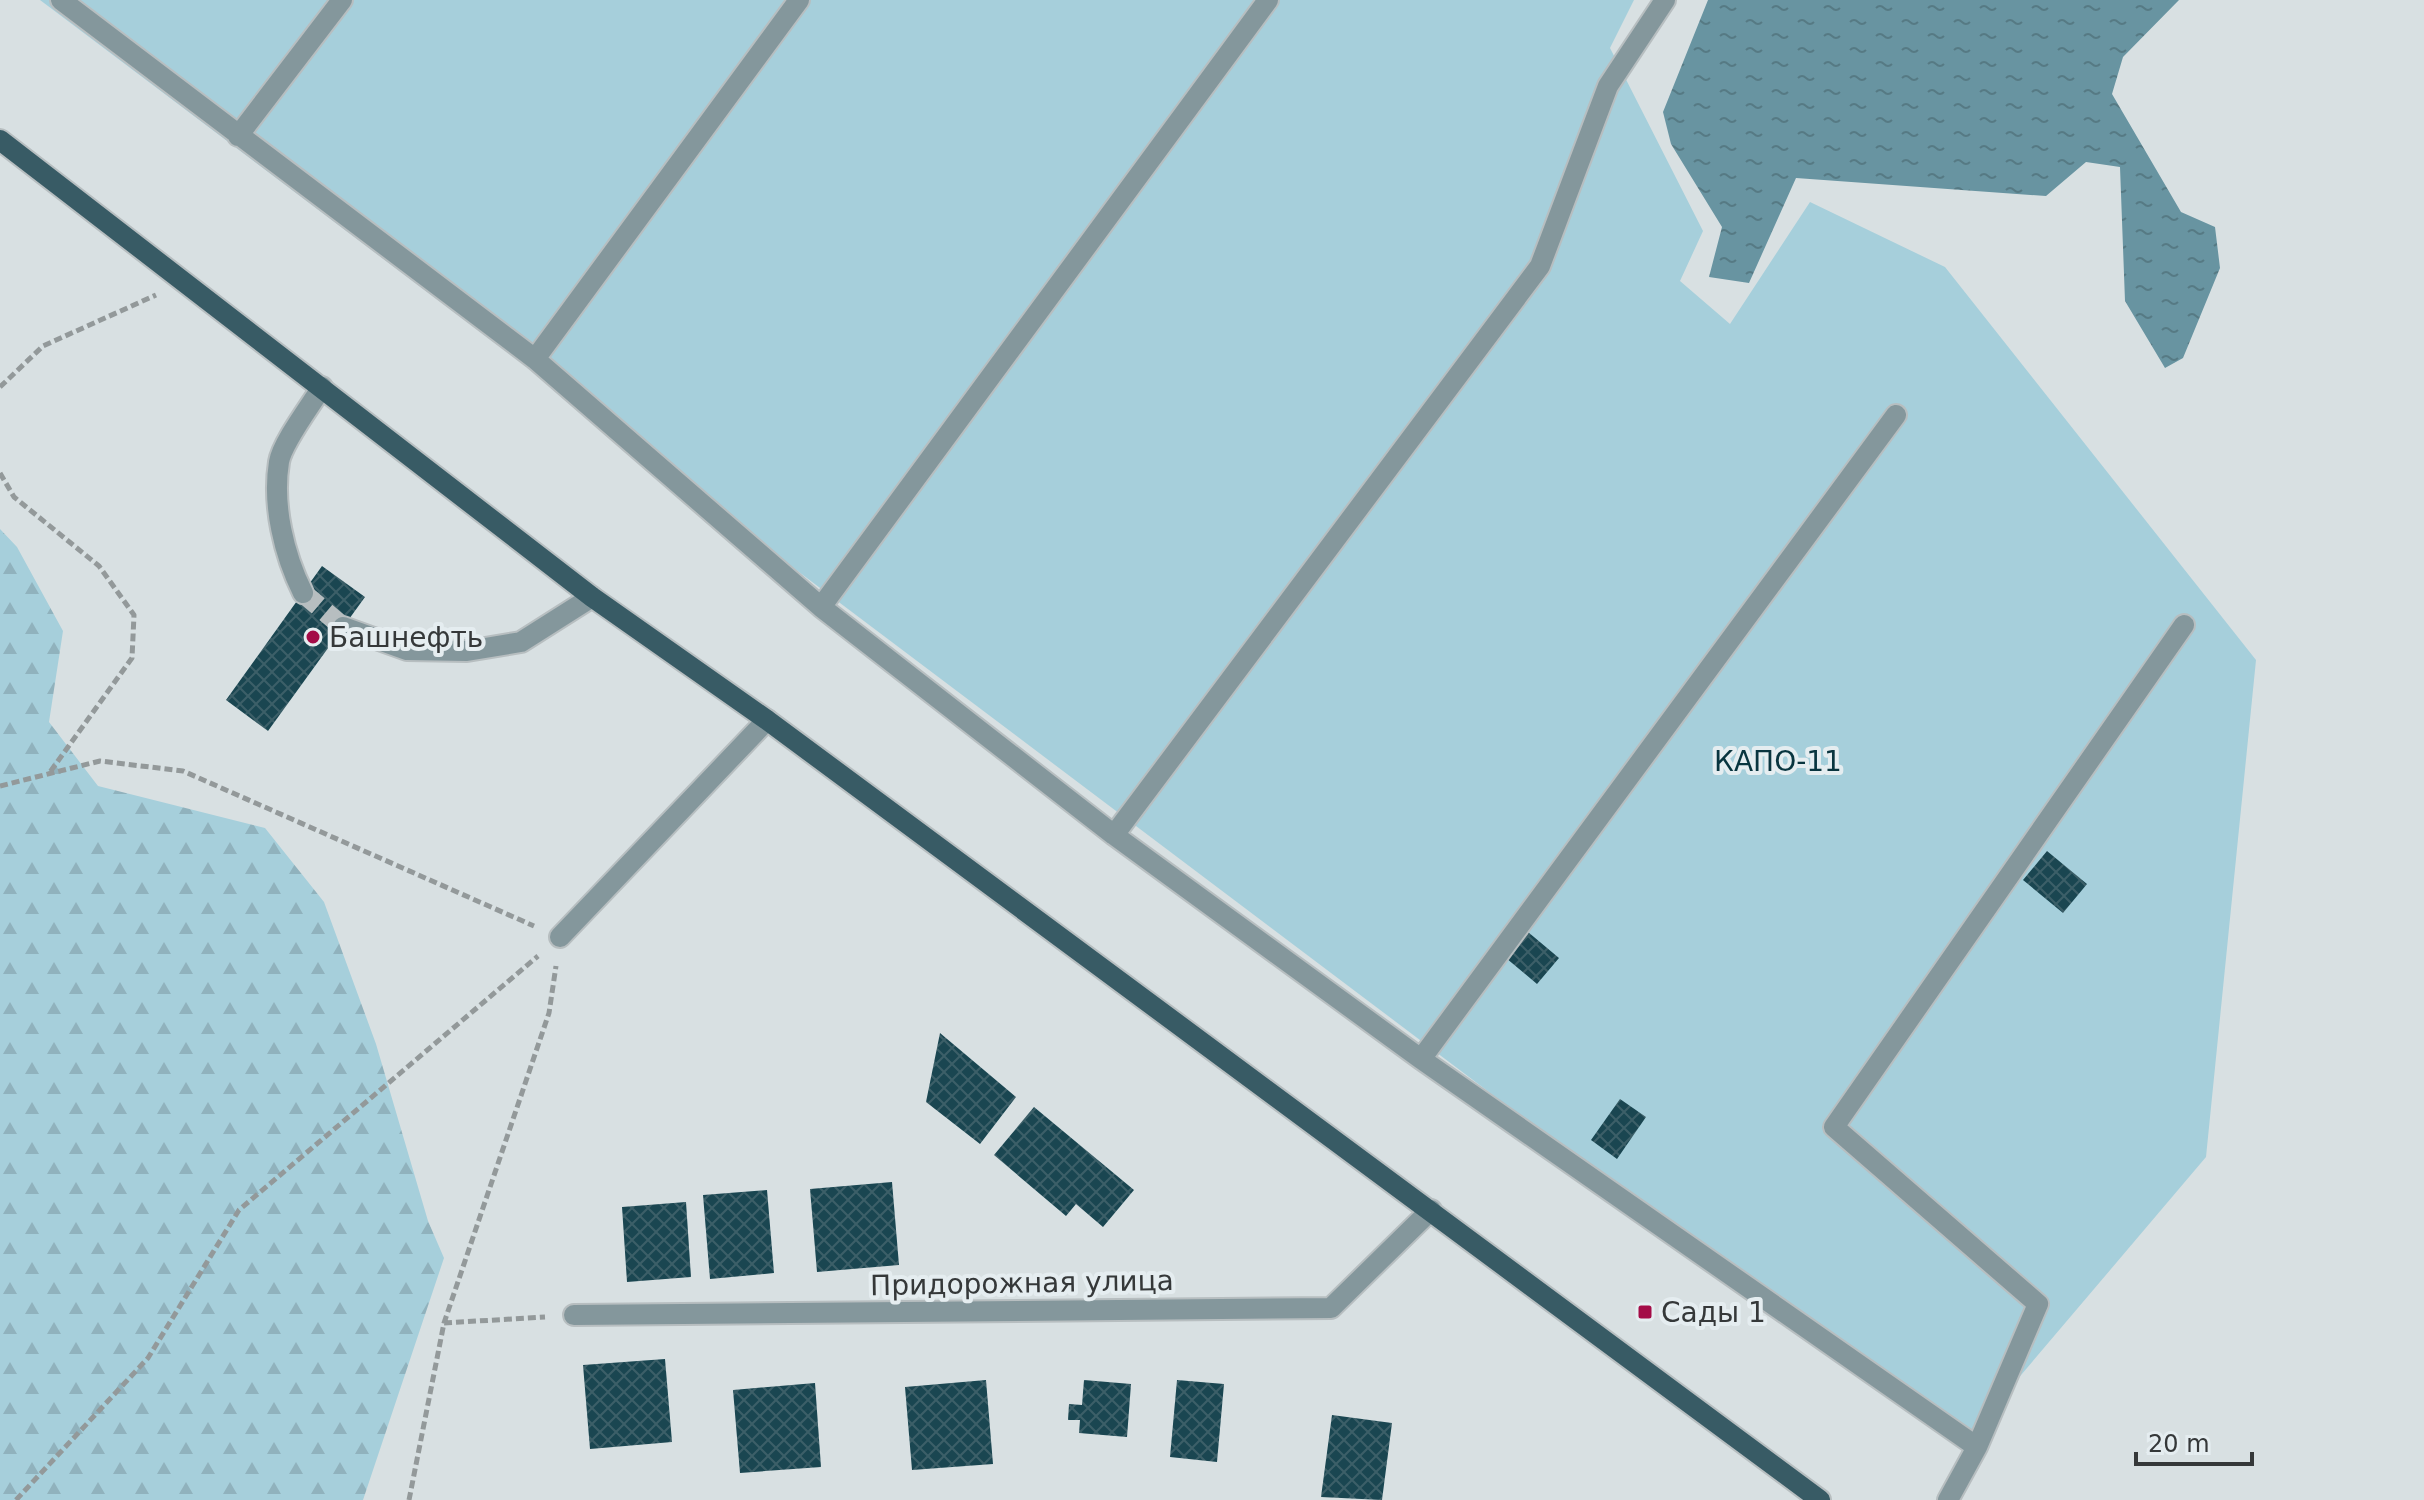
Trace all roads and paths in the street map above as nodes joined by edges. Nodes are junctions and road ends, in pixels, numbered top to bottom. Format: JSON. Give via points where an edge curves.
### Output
{"nodes":[{"id":1,"x":61,"y":0,"type":"edge"},
{"id":2,"x":342,"y":0,"type":"edge"},
{"id":3,"x":799,"y":0,"type":"edge"},
{"id":4,"x":1268,"y":0,"type":"edge"},
{"id":5,"x":1665,"y":0,"type":"edge"},
{"id":6,"x":238,"y":136,"type":"junction"},
{"id":7,"x":0,"y":140,"type":"edge"},
{"id":8,"x":186,"y":281,"type":"junction"},
{"id":9,"x":535,"y":359,"type":"junction"},
{"id":10,"x":0,"y":387,"type":"edge"},
{"id":11,"x":322,"y":387,"type":"junction"},
{"id":12,"x":1896,"y":415,"type":"dead end"},
{"id":13,"x":0,"y":473,"type":"edge"},
{"id":14,"x":303,"y":593,"type":"tunnel mouth"},
{"id":15,"x":592,"y":597,"type":"junction"},
{"id":16,"x":821,"y":607,"type":"junction"},
{"id":17,"x":2184,"y":625,"type":"dead end"},
{"id":18,"x":343,"y":627,"type":"tunnel mouth"},
{"id":19,"x":767,"y":720,"type":"junction"},
{"id":20,"x":50,"y":773,"type":"junction"},
{"id":21,"x":0,"y":786,"type":"edge"},
{"id":22,"x":1114,"y":835,"type":"junction"},
{"id":23,"x":560,"y":937,"type":"junction"},
{"id":24,"x":1421,"y":1059,"type":"junction"},
{"id":25,"x":1431,"y":1210,"type":"junction"},
{"id":26,"x":574,"y":1315,"type":"joint"},
{"id":27,"x":444,"y":1323,"type":"junction"},
{"id":28,"x":1977,"y":1447,"type":"junction"},
{"id":29,"x":16,"y":1500,"type":"edge"},
{"id":30,"x":409,"y":1500,"type":"edge"},
{"id":31,"x":1820,"y":1500,"type":"edge"},
{"id":32,"x":1948,"y":1500,"type":"edge"}],
"edges":[{"from":1,"to":6,"type":"street"},
{"from":2,"to":6,"type":"street"},
{"from":3,"to":9,"type":"street"},
{"from":4,"to":16,"type":"street"},
{"from":5,"to":22,"type":"street","via":[[1608,86],[1540,266]]},
{"from":6,"to":9,"type":"street"},
{"from":7,"to":8,"type":"main road"},
{"from":8,"to":10,"type":"path","via":[[43,346]]},
{"from":8,"to":11,"type":"main road"},
{"from":9,"to":16,"type":"street"},
{"from":11,"to":14,"type":"street","via":[[279,459],[287,561]]},
{"from":11,"to":15,"type":"main road"},
{"from":12,"to":24,"type":"street"},
{"from":13,"to":20,"type":"path","via":[[14,497],[99,566],[134,615],[132,658]]},
{"from":15,"to":18,"type":"street","via":[[521,642],[467,651],[407,650]]},
{"from":15,"to":19,"type":"main road"},
{"from":16,"to":22,"type":"street"},
{"from":17,"to":28,"type":"street","via":[[1834,1127],[2038,1304]]},
{"from":19,"to":23,"type":"street"},
{"from":19,"to":25,"type":"main road"},
{"from":20,"to":21,"type":"path"},
{"from":20,"to":23,"type":"path","via":[[100,761],[183,771]]},
{"from":22,"to":24,"type":"street"},
{"from":23,"to":27,"type":"path","via":[[549,1013]]},
{"from":23,"to":29,"type":"path","via":[[239,1210],[148,1358]]},
{"from":24,"to":28,"type":"street"},
{"from":25,"to":26,"type":"street","name":"Придорожная улица","via":[[1331,1308]]},
{"from":25,"to":31,"type":"main road"},
{"from":26,"to":27,"type":"path"},
{"from":27,"to":30,"type":"path"},
{"from":28,"to":32,"type":"street"}]}
